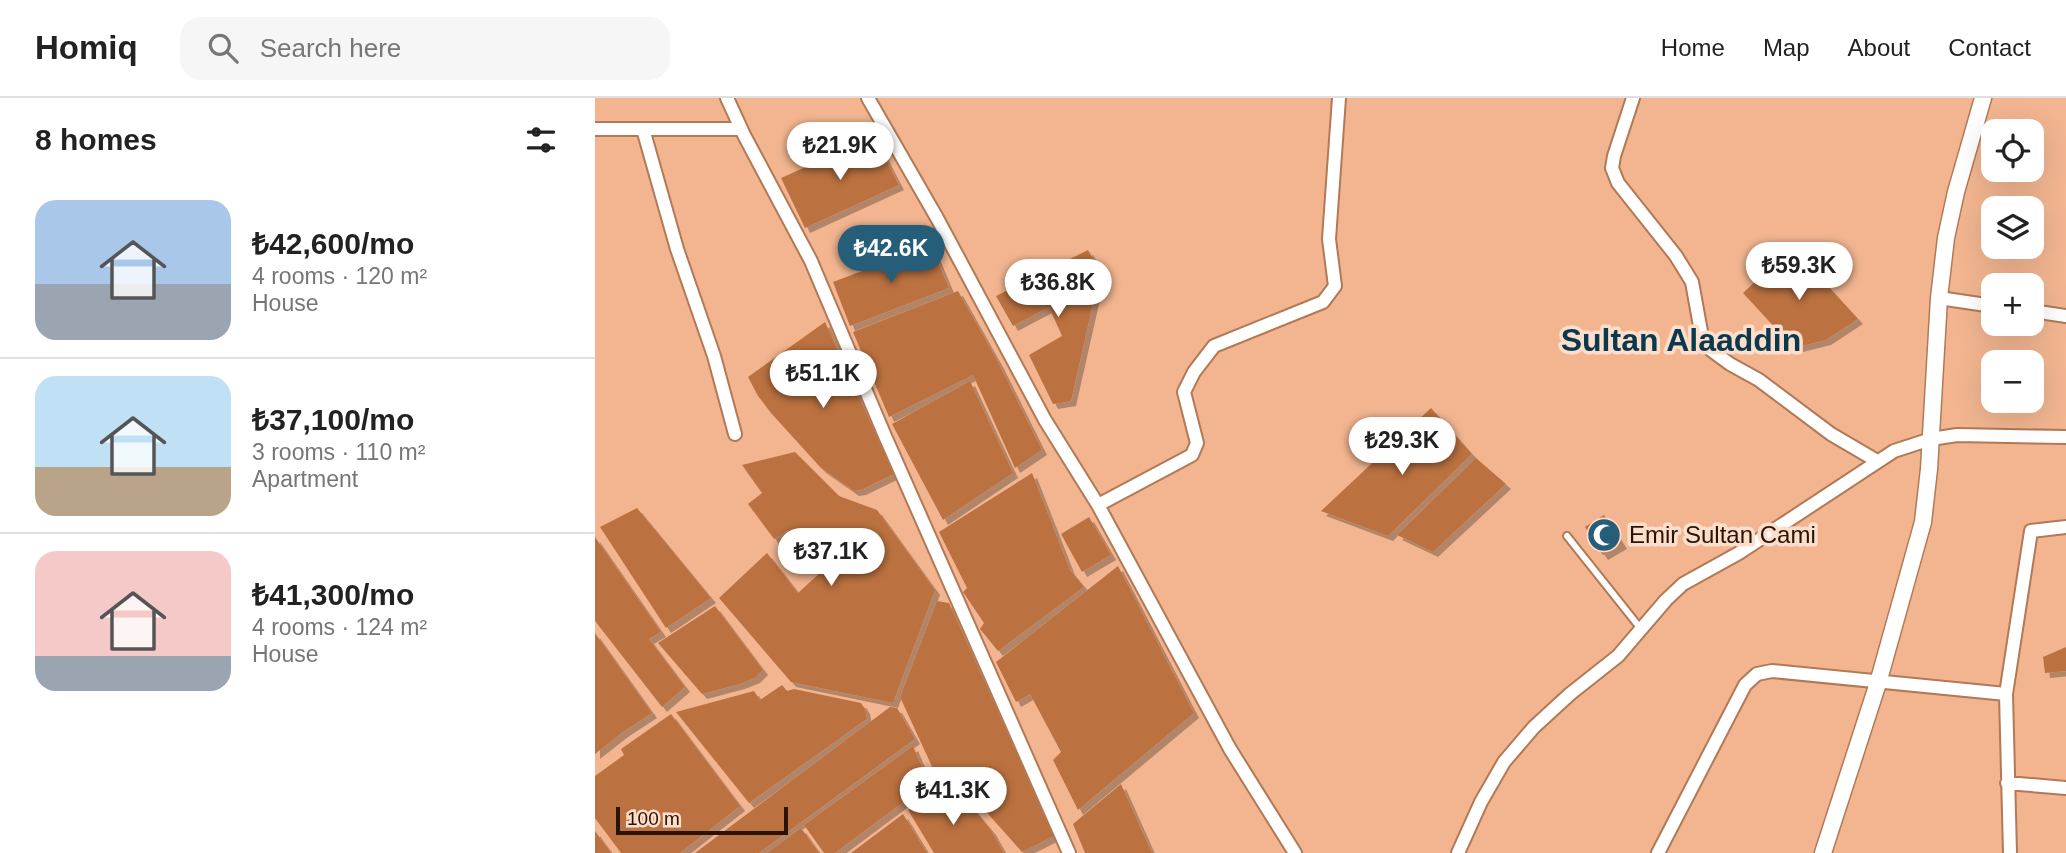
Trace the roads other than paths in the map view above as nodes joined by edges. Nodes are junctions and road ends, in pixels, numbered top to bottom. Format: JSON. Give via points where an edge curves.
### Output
{"nodes":[{"id":1,"x":727,"y":98,"type":"edge"},
{"id":2,"x":868,"y":98,"type":"edge"},
{"id":3,"x":1339,"y":98,"type":"edge"},
{"id":4,"x":1633,"y":98,"type":"edge"},
{"id":5,"x":1983,"y":98,"type":"edge"},
{"id":6,"x":595,"y":129,"type":"edge"},
{"id":7,"x":643,"y":129,"type":"junction"},
{"id":8,"x":741,"y":129,"type":"junction"},
{"id":9,"x":1939,"y":298,"type":"junction"},
{"id":10,"x":1981,"y":304,"type":"edge"},
{"id":11,"x":2044,"y":313,"type":"edge"},
{"id":12,"x":2066,"y":316,"type":"edge"},
{"id":13,"x":735,"y":434,"type":"dead end"},
{"id":14,"x":2066,"y":437,"type":"edge"},
{"id":15,"x":1931,"y":439,"type":"junction"},
{"id":16,"x":1877,"y":461,"type":"junction"},
{"id":17,"x":1098,"y":505,"type":"junction"},
{"id":18,"x":2066,"y":527,"type":"edge"},
{"id":19,"x":1567,"y":536,"type":"dead end"},
{"id":20,"x":1641,"y":629,"type":"junction"},
{"id":21,"x":1878,"y":682,"type":"junction"},
{"id":22,"x":2006,"y":694,"type":"junction"},
{"id":23,"x":2007,"y":783,"type":"junction"},
{"id":24,"x":2066,"y":788,"type":"edge"},
{"id":25,"x":1069,"y":853,"type":"edge"},
{"id":26,"x":1295,"y":853,"type":"edge"},
{"id":27,"x":1458,"y":853,"type":"edge"},
{"id":28,"x":1658,"y":853,"type":"edge"},
{"id":29,"x":1822,"y":853,"type":"edge"},
{"id":30,"x":2010,"y":853,"type":"edge"}],
"edges":[{"from":1,"to":8,"type":"street"},
{"from":2,"to":17,"type":"street","via":[[1045,420]]},
{"from":3,"to":17,"type":"street","via":[[1329,239],[1335,286],[1322,303],[1214,346],[1184,392],[1197,443],[1192,455]]},
{"from":4,"to":16,"type":"street","via":[[1612,168],[1618,183],[1692,282],[1702,337],[1730,364]]},
{"from":5,"to":9,"type":"street","via":[[1951,215]]},
{"from":6,"to":7,"type":"street"},
{"from":7,"to":8,"type":"street"},
{"from":7,"to":13,"type":"street"},
{"from":8,"to":25,"type":"street","via":[[811,261]]},
{"from":9,"to":10,"type":"street"},
{"from":9,"to":15,"type":"street"},
{"from":11,"to":12,"type":"street"},
{"from":14,"to":15,"type":"street","via":[[1957,435]]},
{"from":15,"to":16,"type":"street"},
{"from":15,"to":21,"type":"street","via":[[1923,522]]},
{"from":16,"to":20,"type":"street","via":[[1739,553],[1683,584]]},
{"from":17,"to":26,"type":"street","via":[[1230,749]]},
{"from":18,"to":22,"type":"street","via":[[2031,531]]},
{"from":19,"to":20,"type":"lane"},
{"from":20,"to":27,"type":"street","via":[[1618,656],[1534,727],[1504,762]]},
{"from":21,"to":22,"type":"street"},
{"from":21,"to":28,"type":"street","via":[[1772,671],[1757,674],[1745,685]]},
{"from":21,"to":29,"type":"street"},
{"from":22,"to":23,"type":"street"},
{"from":23,"to":24,"type":"street"},
{"from":23,"to":30,"type":"street"}]}
